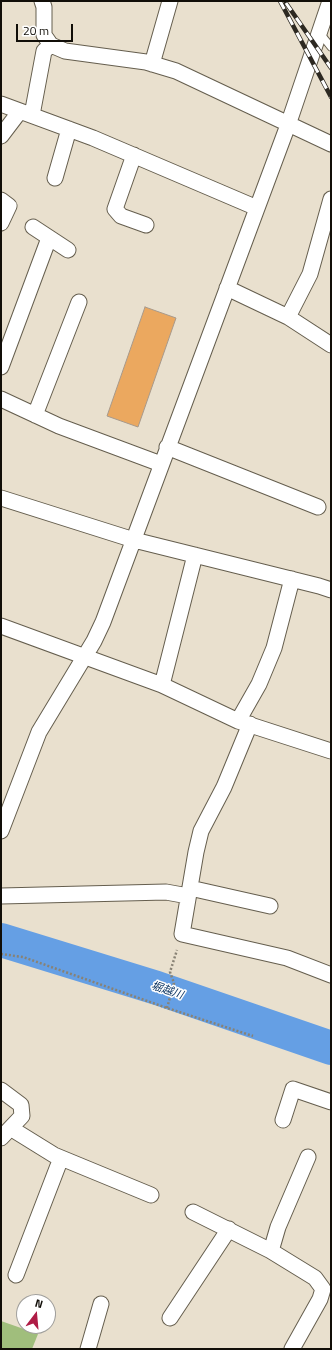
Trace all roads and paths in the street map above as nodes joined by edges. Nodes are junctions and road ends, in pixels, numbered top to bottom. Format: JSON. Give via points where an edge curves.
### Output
{"nodes":[{"id":1,"x":42,"y":1,"type":"edge"},
{"id":2,"x":170,"y":1,"type":"edge"},
{"id":3,"x":330,"y":1,"type":"edge"},
{"id":4,"x":319,"y":32,"type":"junction"},
{"id":5,"x":51,"y":45,"type":"junction"},
{"id":6,"x":331,"y":48,"type":"edge"},
{"id":7,"x":152,"y":64,"type":"junction"},
{"id":8,"x":1,"y":104,"type":"edge"},
{"id":9,"x":26,"y":113,"type":"junction"},
{"id":10,"x":288,"y":125,"type":"junction"},
{"id":11,"x":69,"y":129,"type":"junction"},
{"id":12,"x":1,"y":136,"type":"edge"},
{"id":13,"x":331,"y":144,"type":"edge"},
{"id":14,"x":134,"y":155,"type":"junction"},
{"id":15,"x":55,"y":178,"type":"dead end"},
{"id":16,"x":331,"y":199,"type":"edge"},
{"id":17,"x":1,"y":200,"type":"edge"},
{"id":18,"x":257,"y":208,"type":"junction"},
{"id":19,"x":1,"y":223,"type":"edge"},
{"id":20,"x":146,"y":225,"type":"dead end"},
{"id":21,"x":33,"y":227,"type":"dead end"},
{"id":22,"x":49,"y":238,"type":"junction"},
{"id":23,"x":68,"y":250,"type":"dead end"},
{"id":24,"x":227,"y":288,"type":"junction"},
{"id":25,"x":79,"y":302,"type":"dead end"},
{"id":26,"x":288,"y":317,"type":"junction"},
{"id":27,"x":331,"y":345,"type":"edge"},
{"id":28,"x":1,"y":367,"type":"edge"},
{"id":29,"x":1,"y":399,"type":"edge"},
{"id":30,"x":35,"y":415,"type":"junction"},
{"id":31,"x":167,"y":446,"type":"junction"},
{"id":32,"x":161,"y":464,"type":"junction"},
{"id":33,"x":1,"y":498,"type":"edge"},
{"id":34,"x":318,"y":508,"type":"dead end"},
{"id":35,"x":134,"y":540,"type":"junction"},
{"id":36,"x":195,"y":555,"type":"junction"},
{"id":37,"x":292,"y":579,"type":"junction"},
{"id":38,"x":331,"y":590,"type":"edge"},
{"id":39,"x":1,"y":626,"type":"edge"},
{"id":40,"x":84,"y":658,"type":"junction"},
{"id":41,"x":162,"y":685,"type":"junction"},
{"id":42,"x":244,"y":722,"type":"junction"},
{"id":43,"x":331,"y":751,"type":"edge"},
{"id":44,"x":1,"y":831,"type":"edge"},
{"id":45,"x":189,"y":892,"type":"junction"},
{"id":46,"x":1,"y":896,"type":"edge"},
{"id":47,"x":270,"y":906,"type":"dead end"},
{"id":48,"x":182,"y":934,"type":"junction"},
{"id":49,"x":1,"y":954,"type":"edge"},
{"id":50,"x":331,"y":975,"type":"edge"},
{"id":51,"x":168,"y":1007,"type":"junction"},
{"id":52,"x":253,"y":1036,"type":"dead end"},
{"id":53,"x":1,"y":1090,"type":"edge"},
{"id":54,"x":331,"y":1102,"type":"edge"},
{"id":55,"x":283,"y":1120,"type":"dead end"},
{"id":56,"x":6,"y":1133,"type":"edge"},
{"id":57,"x":308,"y":1157,"type":"dead end"},
{"id":58,"x":61,"y":1158,"type":"junction"},
{"id":59,"x":151,"y":1195,"type":"dead end"},
{"id":60,"x":194,"y":1212,"type":"dead end"},
{"id":61,"x":229,"y":1230,"type":"junction"},
{"id":62,"x":271,"y":1251,"type":"junction"},
{"id":63,"x":16,"y":1275,"type":"dead end"},
{"id":64,"x":101,"y":1304,"type":"dead end"},
{"id":65,"x":170,"y":1318,"type":"dead end"},
{"id":66,"x":88,"y":1349,"type":"edge"},
{"id":67,"x":292,"y":1349,"type":"edge"}],
"edges":[{"from":1,"to":5,"type":"street","via":[[44,35]]},
{"from":2,"to":7,"type":"street"},
{"from":3,"to":4,"type":"street"},
{"from":4,"to":6,"type":"lane"},
{"from":4,"to":10,"type":"street"},
{"from":5,"to":7,"type":"street","via":[[65,51]]},
{"from":5,"to":9,"type":"street","via":[[44,51]]},
{"from":7,"to":10,"type":"street","via":[[176,71]]},
{"from":8,"to":9,"type":"street"},
{"from":9,"to":11,"type":"street"},
{"from":9,"to":12,"type":"street"},
{"from":10,"to":13,"type":"street"},
{"from":10,"to":18,"type":"street"},
{"from":11,"to":14,"type":"street"},
{"from":11,"to":15,"type":"street"},
{"from":14,"to":18,"type":"street"},
{"from":14,"to":20,"type":"street","via":[[115,209],[121,216]]},
{"from":16,"to":26,"type":"street","via":[[310,274]]},
{"from":17,"to":19,"type":"street","via":[[9,206]]},
{"from":18,"to":24,"type":"street"},
{"from":21,"to":22,"type":"street"},
{"from":22,"to":23,"type":"street"},
{"from":22,"to":28,"type":"street"},
{"from":24,"to":26,"type":"street"},
{"from":24,"to":31,"type":"street"},
{"from":25,"to":30,"type":"street"},
{"from":26,"to":27,"type":"street"},
{"from":29,"to":30,"type":"street"},
{"from":30,"to":32,"type":"street"},
{"from":31,"to":32,"type":"street"},
{"from":31,"to":34,"type":"street"},
{"from":32,"to":35,"type":"street"},
{"from":33,"to":35,"type":"street"},
{"from":35,"to":36,"type":"street"},
{"from":35,"to":40,"type":"street","via":[[103,622]]},
{"from":36,"to":37,"type":"street"},
{"from":36,"to":41,"type":"street"},
{"from":37,"to":38,"type":"street"},
{"from":37,"to":42,"type":"street","via":[[274,648]]},
{"from":39,"to":40,"type":"street"},
{"from":40,"to":41,"type":"street"},
{"from":40,"to":44,"type":"street","via":[[39,732]]},
{"from":41,"to":42,"type":"street"},
{"from":42,"to":43,"type":"street"},
{"from":42,"to":45,"type":"street","via":[[224,787],[201,831]]},
{"from":45,"to":46,"type":"street"},
{"from":45,"to":47,"type":"street"},
{"from":45,"to":48,"type":"street"},
{"from":48,"to":50,"type":"street","via":[[287,958]]},
{"from":48,"to":51,"type":"path","via":[[170,972],[174,983]]},
{"from":49,"to":51,"type":"path","via":[[23,957]]},
{"from":51,"to":52,"type":"path"},
{"from":53,"to":56,"type":"street","via":[[21,1105],[22,1116]]},
{"from":54,"to":55,"type":"street","via":[[293,1089]]},
{"from":56,"to":58,"type":"street"},
{"from":57,"to":62,"type":"street","via":[[278,1227]]},
{"from":58,"to":59,"type":"street"},
{"from":58,"to":63,"type":"street"},
{"from":60,"to":61,"type":"street"},
{"from":61,"to":62,"type":"street"},
{"from":61,"to":65,"type":"street"},
{"from":62,"to":67,"type":"street","via":[[315,1278],[323,1289]]},
{"from":64,"to":66,"type":"street"}]}
